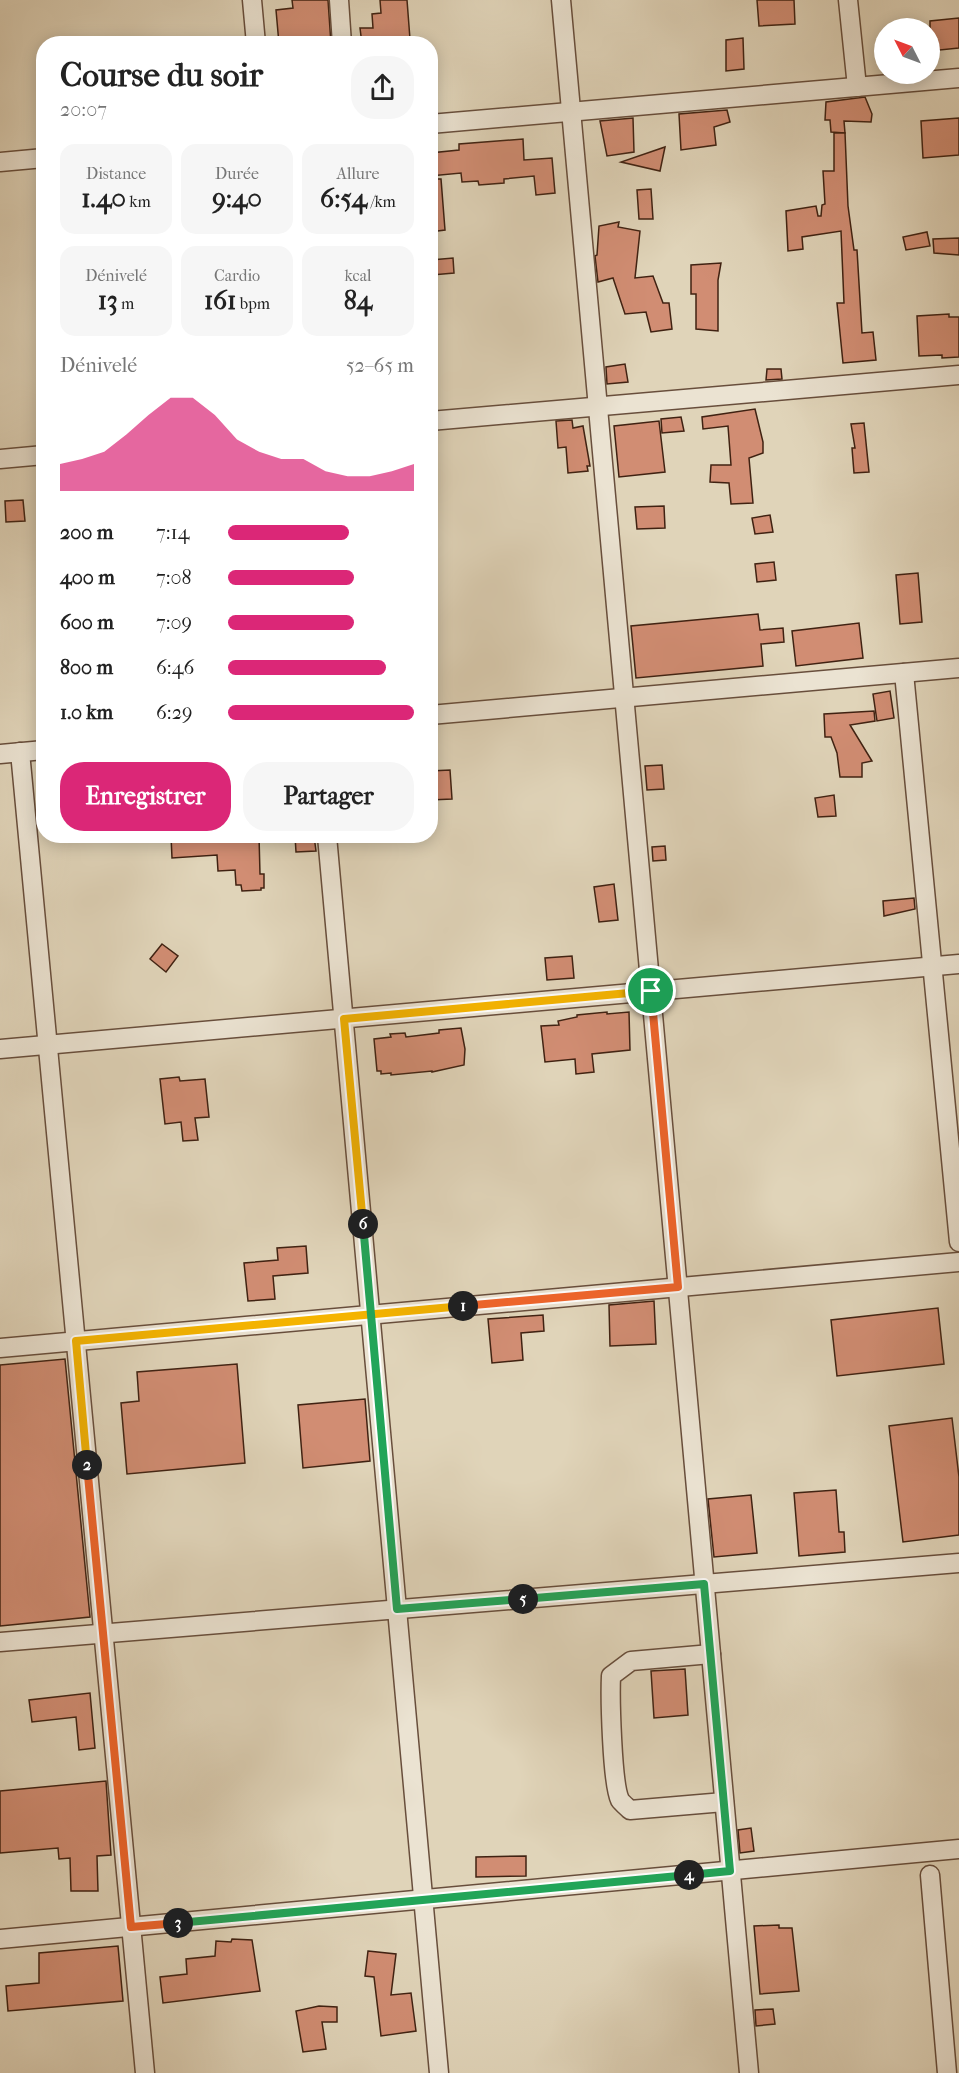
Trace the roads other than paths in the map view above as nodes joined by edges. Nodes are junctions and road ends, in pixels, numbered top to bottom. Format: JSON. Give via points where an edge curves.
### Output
{"nodes":[{"id":1,"x":252,"y":0,"type":"edge"},
{"id":2,"x":339,"y":0,"type":"edge"},
{"id":3,"x":561,"y":0,"type":"edge"},
{"id":4,"x":848,"y":0,"type":"edge"},
{"id":5,"x":255,"y":36,"type":"edge"},
{"id":6,"x":341,"y":36,"type":"edge"},
{"id":7,"x":959,"y":78,"type":"edge"},
{"id":8,"x":856,"y":87,"type":"junction"},
{"id":9,"x":572,"y":111,"type":"junction"},
{"id":10,"x":438,"y":123,"type":"edge"},
{"id":11,"x":36,"y":159,"type":"edge"},
{"id":12,"x":0,"y":162,"type":"edge"},
{"id":13,"x":959,"y":375,"type":"edge"},
{"id":14,"x":598,"y":406,"type":"junction"},
{"id":15,"x":438,"y":420,"type":"edge"},
{"id":16,"x":36,"y":456,"type":"edge"},
{"id":17,"x":0,"y":459,"type":"edge"},
{"id":18,"x":959,"y":668,"type":"edge"},
{"id":19,"x":904,"y":673,"type":"junction"},
{"id":20,"x":624,"y":698,"type":"junction"},
{"id":21,"x":438,"y":714,"type":"edge"},
{"id":22,"x":36,"y":751,"type":"edge"},
{"id":23,"x":20,"y":752,"type":"junction"},
{"id":24,"x":0,"y":754,"type":"edge"},
{"id":25,"x":328,"y":843,"type":"edge"},
{"id":26,"x":959,"y":964,"type":"edge"},
{"id":27,"x":931,"y":967,"type":"junction"},
{"id":28,"x":651,"y":991,"type":"junction"},
{"id":29,"x":344,"y":1019,"type":"junction"},
{"id":30,"x":48,"y":1045,"type":"junction"},
{"id":31,"x":0,"y":1050,"type":"edge"},
{"id":32,"x":959,"y":1242,"type":"edge"},
{"id":33,"x":959,"y":1262,"type":"edge"},
{"id":34,"x":678,"y":1287,"type":"junction"},
{"id":35,"x":371,"y":1315,"type":"junction"},
{"id":36,"x":76,"y":1341,"type":"junction"},
{"id":37,"x":0,"y":1348,"type":"edge"},
{"id":38,"x":959,"y":1563,"type":"edge"},
{"id":39,"x":704,"y":1584,"type":"junction"},
{"id":40,"x":397,"y":1609,"type":"junction"},
{"id":41,"x":103,"y":1633,"type":"junction"},
{"id":42,"x":0,"y":1642,"type":"edge"},
{"id":43,"x":711,"y":1654,"type":"junction"},
{"id":44,"x":724,"y":1802,"type":"junction"},
{"id":45,"x":959,"y":1848,"type":"edge"},
{"id":46,"x":730,"y":1871,"type":"junction"},
{"id":47,"x":930,"y":1875,"type":"dead end"},
{"id":48,"x":424,"y":1900,"type":"junction"},
{"id":49,"x":131,"y":1927,"type":"junction"},
{"id":50,"x":0,"y":1939,"type":"edge"},
{"id":51,"x":144,"y":2073,"type":"edge"},
{"id":52,"x":440,"y":2073,"type":"edge"},
{"id":53,"x":749,"y":2073,"type":"edge"},
{"id":54,"x":947,"y":2073,"type":"edge"}],
"edges":[{"from":1,"to":5,"type":"street"},
{"from":2,"to":6,"type":"street"},
{"from":3,"to":9,"type":"street"},
{"from":4,"to":8,"type":"street"},
{"from":7,"to":8,"type":"street"},
{"from":8,"to":9,"type":"street"},
{"from":9,"to":10,"type":"street"},
{"from":9,"to":14,"type":"street"},
{"from":11,"to":12,"type":"street"},
{"from":13,"to":14,"type":"street"},
{"from":14,"to":15,"type":"street"},
{"from":14,"to":20,"type":"street"},
{"from":16,"to":17,"type":"street"},
{"from":18,"to":19,"type":"street"},
{"from":19,"to":20,"type":"street"},
{"from":19,"to":27,"type":"street"},
{"from":20,"to":21,"type":"street"},
{"from":20,"to":28,"type":"street"},
{"from":22,"to":23,"type":"street"},
{"from":23,"to":24,"type":"street"},
{"from":23,"to":30,"type":"street"},
{"from":25,"to":29,"type":"street"},
{"from":26,"to":27,"type":"street"},
{"from":27,"to":28,"type":"street"},
{"from":27,"to":32,"type":"street"},
{"from":28,"to":29,"type":"street"},
{"from":28,"to":34,"type":"street"},
{"from":29,"to":30,"type":"street"},
{"from":29,"to":35,"type":"street"},
{"from":30,"to":31,"type":"street"},
{"from":30,"to":36,"type":"street"},
{"from":33,"to":34,"type":"street"},
{"from":34,"to":35,"type":"street"},
{"from":34,"to":39,"type":"street"},
{"from":35,"to":36,"type":"street"},
{"from":35,"to":40,"type":"street"},
{"from":36,"to":37,"type":"street"},
{"from":36,"to":41,"type":"street"},
{"from":38,"to":39,"type":"street"},
{"from":39,"to":40,"type":"street"},
{"from":39,"to":43,"type":"street"},
{"from":40,"to":41,"type":"street"},
{"from":40,"to":48,"type":"street"},
{"from":41,"to":42,"type":"street"},
{"from":41,"to":49,"type":"street"},
{"from":43,"to":44,"type":"street"},
{"from":43,"to":44,"type":"street","via":[[631,1661],[611,1676],[617,1781],[620,1800],[630,1810]]},
{"from":44,"to":46,"type":"street"},
{"from":45,"to":46,"type":"street"},
{"from":46,"to":48,"type":"street"},
{"from":46,"to":53,"type":"street"},
{"from":47,"to":54,"type":"street"},
{"from":48,"to":49,"type":"street"},
{"from":48,"to":52,"type":"street"},
{"from":49,"to":50,"type":"street"},
{"from":49,"to":51,"type":"street"}]}
